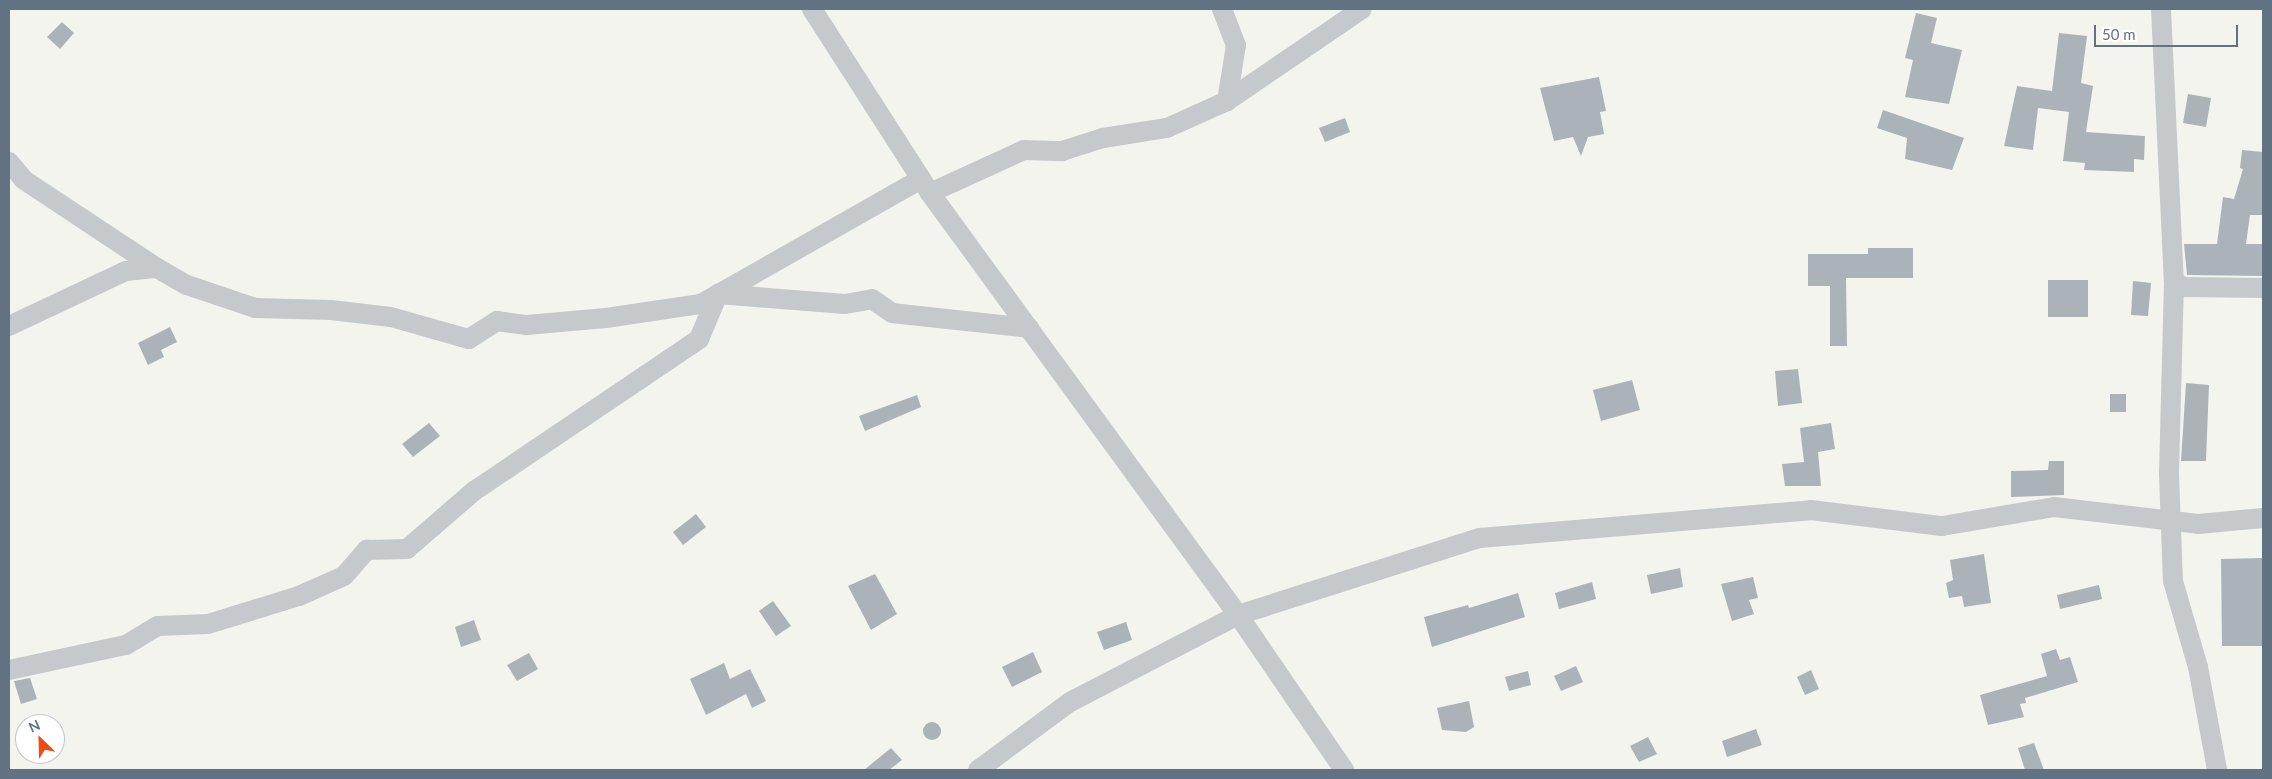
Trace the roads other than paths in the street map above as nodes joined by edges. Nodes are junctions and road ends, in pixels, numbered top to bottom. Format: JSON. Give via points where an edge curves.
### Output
{"nodes":[{"id":1,"x":812,"y":9,"type":"edge"},
{"id":2,"x":1222,"y":9,"type":"edge"},
{"id":3,"x":1362,"y":9,"type":"edge"},
{"id":4,"x":2161,"y":9,"type":"edge"},
{"id":5,"x":1226,"y":101,"type":"junction"},
{"id":6,"x":9,"y":162,"type":"edge"},
{"id":7,"x":926,"y":186,"type":"junction"},
{"id":8,"x":157,"y":268,"type":"junction"},
{"id":9,"x":2174,"y":282,"type":"junction"},
{"id":10,"x":2263,"y":288,"type":"edge"},
{"id":11,"x":718,"y":294,"type":"junction"},
{"id":12,"x":9,"y":326,"type":"edge"},
{"id":13,"x":1029,"y":328,"type":"junction"},
{"id":14,"x":2263,"y":518,"type":"edge"},
{"id":15,"x":2171,"y":521,"type":"junction"},
{"id":16,"x":1238,"y":615,"type":"junction"},
{"id":17,"x":9,"y":670,"type":"edge"},
{"id":18,"x":978,"y":770,"type":"edge"},
{"id":19,"x":1344,"y":770,"type":"edge"},
{"id":20,"x":2217,"y":770,"type":"edge"}],
"edges":[{"from":1,"to":7,"type":"street"},
{"from":2,"to":5,"type":"street","via":[[1236,45]]},
{"from":3,"to":5,"type":"street"},
{"from":4,"to":9,"type":"street"},
{"from":5,"to":7,"type":"street","via":[[1167,128],[1103,138],[1062,151],[1024,150]]},
{"from":6,"to":8,"type":"street","via":[[24,180]]},
{"from":7,"to":11,"type":"street"},
{"from":7,"to":13,"type":"street"},
{"from":8,"to":11,"type":"street","via":[[187,285],[255,308],[331,310],[390,317],[469,339],[497,321],[527,324],[606,318],[700,304]]},
{"from":8,"to":12,"type":"street","via":[[126,271]]},
{"from":9,"to":10,"type":"street","via":[[2184,287]]},
{"from":9,"to":15,"type":"street"},
{"from":11,"to":13,"type":"street","via":[[845,304],[872,299],[892,313]]},
{"from":11,"to":17,"type":"street","via":[[699,339],[474,491],[407,549],[368,550],[344,576],[299,596],[208,624],[158,626],[126,645]]},
{"from":13,"to":16,"type":"street"},
{"from":14,"to":15,"type":"street","via":[[2198,524]]},
{"from":15,"to":16,"type":"street","via":[[2054,507],[1942,526],[1811,510],[1480,538]]},
{"from":15,"to":20,"type":"street","via":[[2173,581],[2198,667]]},
{"from":16,"to":18,"type":"street","via":[[1070,702]]},
{"from":16,"to":19,"type":"street"}]}
